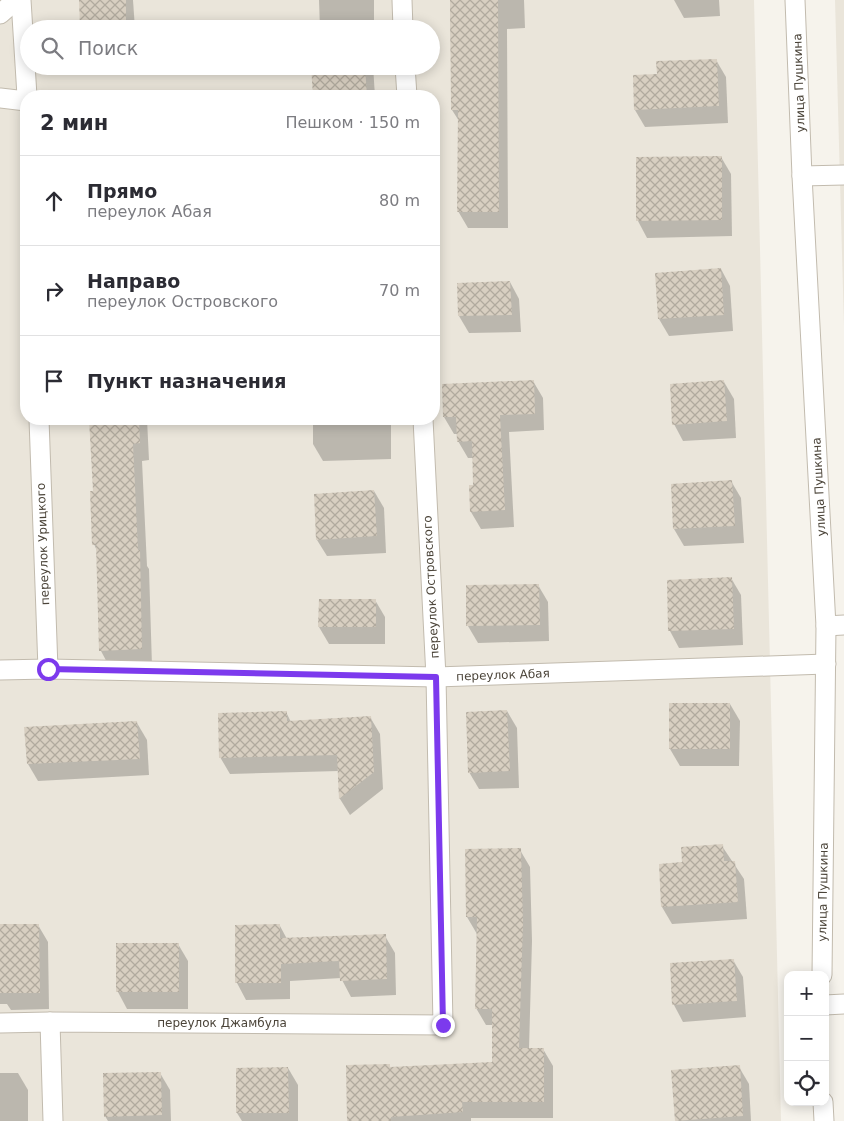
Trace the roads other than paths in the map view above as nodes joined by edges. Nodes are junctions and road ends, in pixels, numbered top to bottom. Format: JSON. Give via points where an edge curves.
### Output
{"nodes":[{"id":1,"x":16,"y":0,"type":"edge"},
{"id":2,"x":21,"y":0,"type":"edge"},
{"id":3,"x":402,"y":0,"type":"edge"},
{"id":4,"x":795,"y":0,"type":"edge"},
{"id":5,"x":0,"y":14,"type":"edge"},
{"id":6,"x":22,"y":20,"type":"edge"},
{"id":7,"x":403,"y":20,"type":"edge"},
{"id":8,"x":26,"y":75,"type":"edge"},
{"id":9,"x":406,"y":75,"type":"edge"},
{"id":10,"x":27,"y":90,"type":"edge"},
{"id":11,"x":407,"y":90,"type":"edge"},
{"id":12,"x":0,"y":98,"type":"edge"},
{"id":13,"x":20,"y":100,"type":"edge"},
{"id":14,"x":844,"y":175,"type":"edge"},
{"id":15,"x":802,"y":176,"type":"junction"},
{"id":16,"x":39,"y":425,"type":"edge"},
{"id":17,"x":423,"y":425,"type":"edge"},
{"id":18,"x":835,"y":626,"type":"edge"},
{"id":19,"x":826,"y":664,"type":"junction"},
{"id":20,"x":48,"y":669,"type":"junction"},
{"id":21,"x":0,"y":670,"type":"edge"},
{"id":22,"x":436,"y":677,"type":"junction"},
{"id":23,"x":822,"y":971,"type":"edge"},
{"id":24,"x":844,"y":1004,"type":"edge"},
{"id":25,"x":829,"y":1005,"type":"edge"},
{"id":26,"x":50,"y":1022,"type":"junction"},
{"id":27,"x":0,"y":1023,"type":"edge"},
{"id":28,"x":443,"y":1025,"type":"joint"},
{"id":29,"x":823,"y":1106,"type":"edge"},
{"id":30,"x":53,"y":1121,"type":"edge"},
{"id":31,"x":824,"y":1121,"type":"edge"}],
"edges":[{"from":1,"to":5,"type":"lane"},
{"from":2,"to":6,"type":"lane"},
{"from":3,"to":7,"type":"lane"},
{"from":4,"to":15,"type":"lane","name":"улица Пушкина"},
{"from":8,"to":10,"type":"lane"},
{"from":9,"to":11,"type":"lane"},
{"from":12,"to":13,"type":"lane"},
{"from":14,"to":15,"type":"lane"},
{"from":15,"to":18,"type":"lane","name":"улица Пушкина"},
{"from":16,"to":20,"type":"lane","name":"переулок Урицкого"},
{"from":17,"to":22,"type":"lane","name":"переулок Островского"},
{"from":18,"to":19,"type":"lane","name":"улица Пушкина"},
{"from":19,"to":22,"type":"lane","name":"переулок Абая"},
{"from":19,"to":23,"type":"lane","name":"улица Пушкина"},
{"from":20,"to":21,"type":"lane","name":"переулок Абая"},
{"from":20,"to":22,"type":"lane","name":"переулок Абая"},
{"from":22,"to":28,"type":"lane","name":"переулок Островского"},
{"from":24,"to":25,"type":"lane"},
{"from":26,"to":27,"type":"lane","name":"переулок Джамбула"},
{"from":26,"to":28,"type":"lane","name":"переулок Джамбула"},
{"from":26,"to":30,"type":"lane"},
{"from":29,"to":31,"type":"lane"}]}
